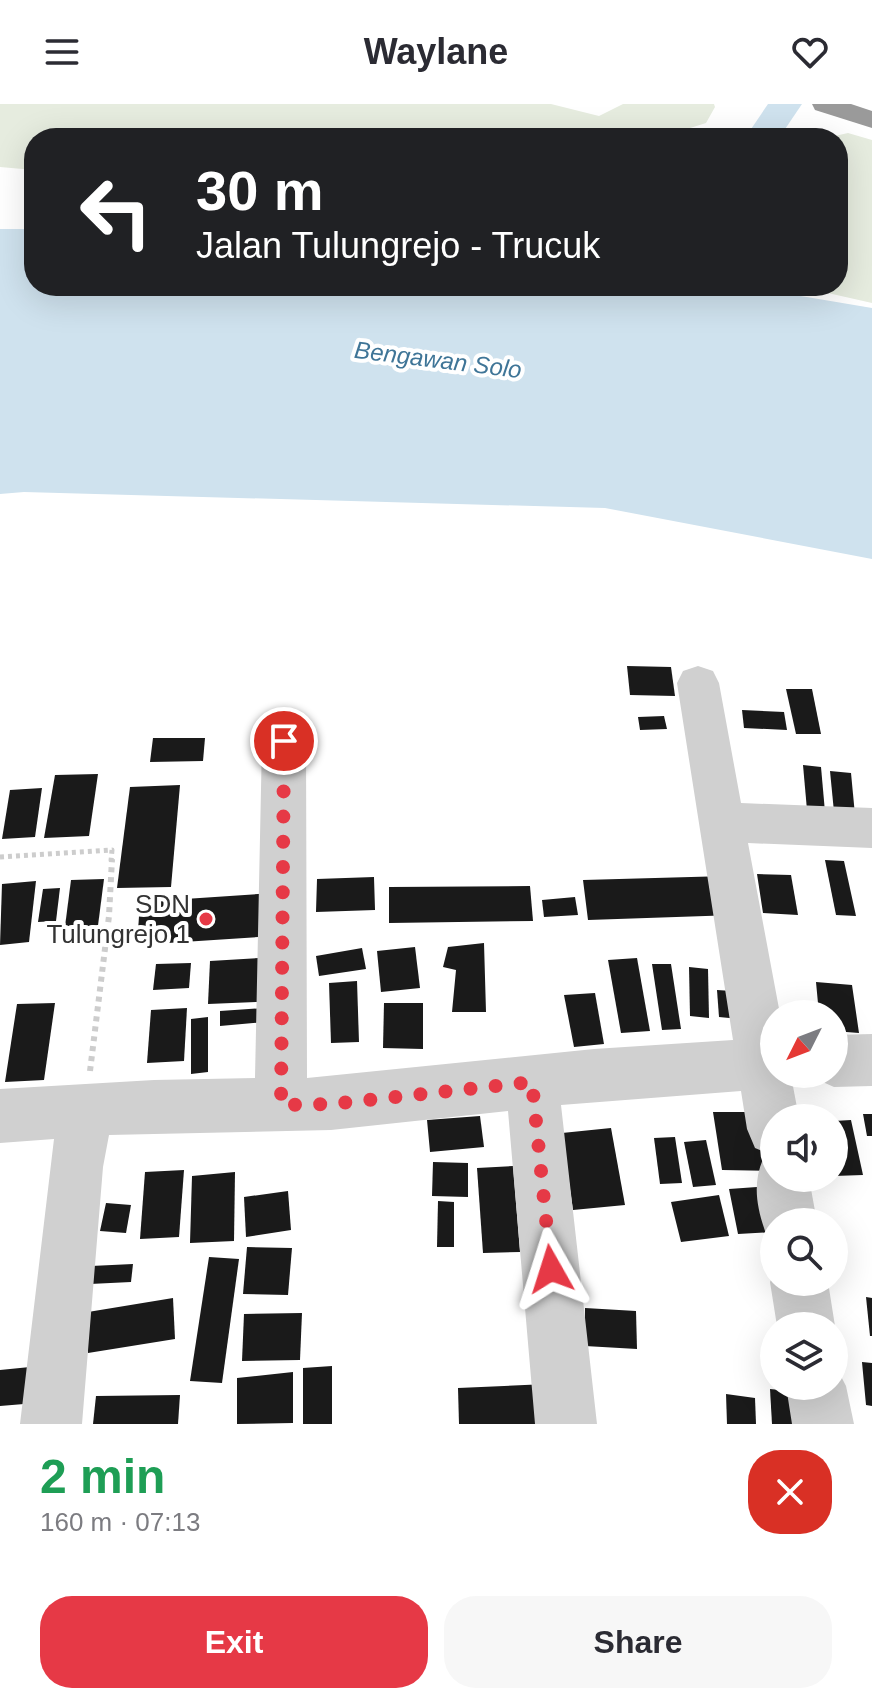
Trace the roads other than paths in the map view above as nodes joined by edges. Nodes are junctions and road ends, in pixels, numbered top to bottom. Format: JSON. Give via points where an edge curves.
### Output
{"nodes":[{"id":1,"x":825,"y":104,"type":"edge"},
{"id":2,"x":863,"y":117,"type":"edge"},
{"id":3,"x":698,"y":683,"type":"dead end"},
{"id":4,"x":284,"y":741,"type":"dead end"},
{"id":5,"x":721,"y":822,"type":"junction"},
{"id":6,"x":872,"y":828,"type":"edge"},
{"id":7,"x":760,"y":1019,"type":"edge"},
{"id":8,"x":872,"y":1060,"type":"edge"},
{"id":9,"x":848,"y":1061,"type":"edge"},
{"id":10,"x":760,"y":1064,"type":"edge"},
{"id":11,"x":532,"y":1082,"type":"junction"},
{"id":12,"x":281,"y":1105,"type":"junction"},
{"id":13,"x":86,"y":1113,"type":"junction"},
{"id":14,"x":0,"y":1116,"type":"edge"},
{"id":15,"x":819,"y":1400,"type":"edge"},
{"id":16,"x":51,"y":1424,"type":"edge"},
{"id":17,"x":566,"y":1424,"type":"edge"},
{"id":18,"x":823,"y":1424,"type":"edge"}],
"edges":[{"from":1,"to":2,"type":"highway"},
{"from":3,"to":5,"type":"street"},
{"from":4,"to":12,"type":"street"},
{"from":5,"to":6,"type":"street"},
{"from":5,"to":7,"type":"street"},
{"from":8,"to":9,"type":"street"},
{"from":10,"to":11,"type":"street"},
{"from":11,"to":12,"type":"street"},
{"from":11,"to":17,"type":"street"},
{"from":12,"to":13,"type":"street","via":[[154,1106]]},
{"from":13,"to":14,"type":"street"},
{"from":13,"to":16,"type":"street"},
{"from":15,"to":18,"type":"street"}]}
